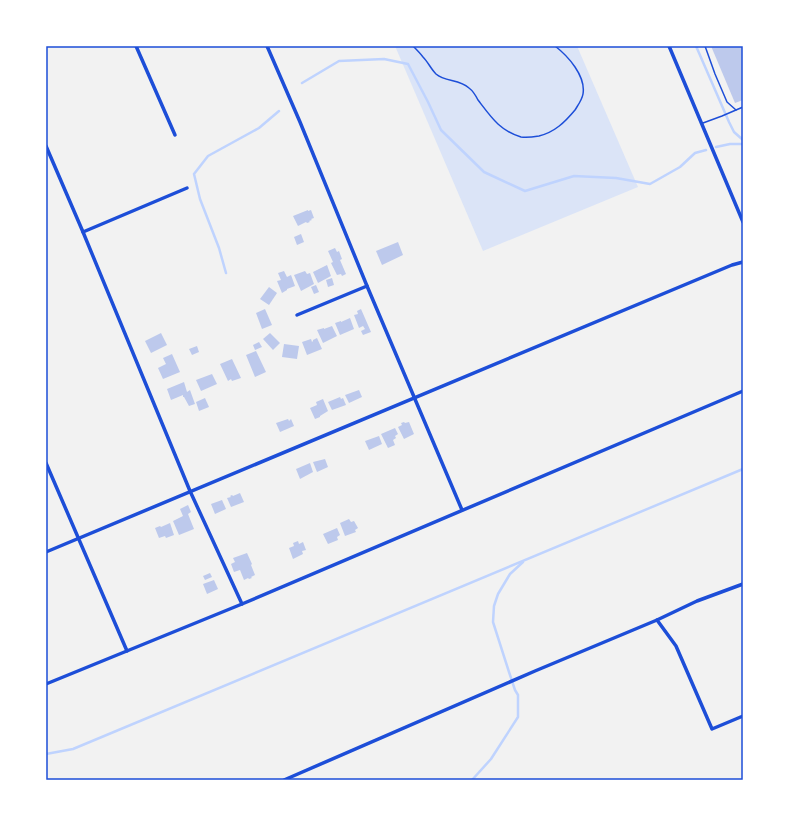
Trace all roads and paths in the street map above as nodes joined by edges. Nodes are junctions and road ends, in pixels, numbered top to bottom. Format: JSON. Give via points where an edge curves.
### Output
{"nodes":[{"id":1,"x":136,"y":46,"type":"edge"},
{"id":2,"x":267,"y":46,"type":"edge"},
{"id":3,"x":412,"y":46,"type":"edge"},
{"id":4,"x":555,"y":46,"type":"edge"},
{"id":5,"x":669,"y":46,"type":"edge"},
{"id":6,"x":705,"y":46,"type":"edge"},
{"id":7,"x":743,"y":107,"type":"edge"},
{"id":8,"x":736,"y":110,"type":"junction"},
{"id":9,"x":701,"y":123,"type":"junction"},
{"id":10,"x":175,"y":135,"type":"dead end"},
{"id":11,"x":46,"y":146,"type":"edge"},
{"id":12,"x":186,"y":188,"type":"dead end"},
{"id":13,"x":743,"y":222,"type":"edge"},
{"id":14,"x":83,"y":232,"type":"junction"},
{"id":15,"x":743,"y":262,"type":"edge"},
{"id":16,"x":367,"y":286,"type":"junction"},
{"id":17,"x":297,"y":315,"type":"dead end"},
{"id":18,"x":743,"y":391,"type":"edge"},
{"id":19,"x":414,"y":398,"type":"junction"},
{"id":20,"x":46,"y":463,"type":"edge"},
{"id":21,"x":190,"y":491,"type":"junction"},
{"id":22,"x":462,"y":510,"type":"junction"},
{"id":23,"x":79,"y":538,"type":"junction"},
{"id":24,"x":46,"y":552,"type":"edge"},
{"id":25,"x":743,"y":584,"type":"edge"},
{"id":26,"x":242,"y":604,"type":"junction"},
{"id":27,"x":657,"y":620,"type":"junction"},
{"id":28,"x":127,"y":651,"type":"junction"},
{"id":29,"x":46,"y":684,"type":"edge"},
{"id":30,"x":743,"y":716,"type":"edge"},
{"id":31,"x":284,"y":780,"type":"edge"}],
"edges":[{"from":1,"to":10,"type":"street"},
{"from":2,"to":16,"type":"street"},
{"from":3,"to":4,"type":"path","via":[[436,74],[469,87],[492,119],[505,131],[528,137],[544,135],[560,126],[580,103],[583,94],[579,74],[569,59]]},
{"from":5,"to":9,"type":"street"},
{"from":6,"to":8,"type":"lane","via":[[728,102]]},
{"from":7,"to":8,"type":"lane"},
{"from":8,"to":9,"type":"lane"},
{"from":9,"to":13,"type":"street"},
{"from":11,"to":14,"type":"street"},
{"from":12,"to":14,"type":"street"},
{"from":14,"to":21,"type":"street"},
{"from":15,"to":19,"type":"street"},
{"from":16,"to":17,"type":"street"},
{"from":16,"to":19,"type":"street"},
{"from":18,"to":22,"type":"street"},
{"from":19,"to":21,"type":"street"},
{"from":19,"to":22,"type":"street"},
{"from":20,"to":23,"type":"street"},
{"from":21,"to":23,"type":"street"},
{"from":21,"to":26,"type":"street"},
{"from":22,"to":26,"type":"street"},
{"from":23,"to":24,"type":"street"},
{"from":23,"to":28,"type":"street"},
{"from":25,"to":27,"type":"street"},
{"from":26,"to":28,"type":"street"},
{"from":27,"to":30,"type":"street","via":[[676,646],[712,729]]},
{"from":27,"to":31,"type":"street"},
{"from":28,"to":29,"type":"street"}]}
